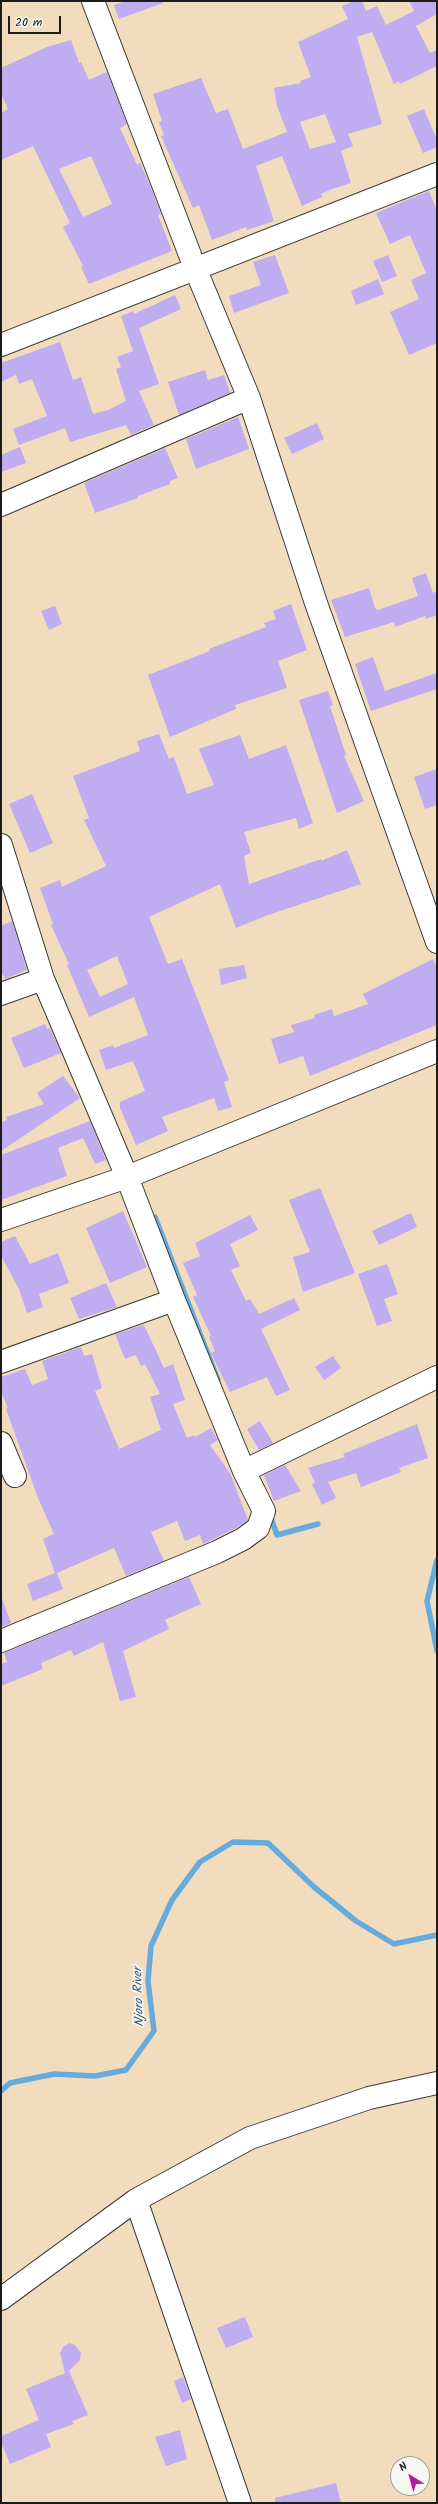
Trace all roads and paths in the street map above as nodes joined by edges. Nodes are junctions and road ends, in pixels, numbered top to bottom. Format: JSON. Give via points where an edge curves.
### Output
{"nodes":[{"id":1,"x":93,"y":1,"type":"edge"},
{"id":2,"x":437,"y":174,"type":"edge"},
{"id":3,"x":195,"y":268,"type":"junction"},
{"id":4,"x":1,"y":345,"type":"edge"},
{"id":5,"x":249,"y":398,"type":"junction"},
{"id":6,"x":1,"y":505,"type":"edge"},
{"id":7,"x":1,"y":845,"type":"edge"},
{"id":8,"x":8,"y":898,"type":"edge"},
{"id":9,"x":437,"y":942,"type":"edge"},
{"id":10,"x":43,"y":979,"type":"junction"},
{"id":11,"x":1,"y":994,"type":"edge"},
{"id":12,"x":437,"y":1051,"type":"edge"},
{"id":13,"x":128,"y":1177,"type":"junction"},
{"id":14,"x":1,"y":1220,"type":"edge"},
{"id":15,"x":174,"y":1300,"type":"junction"},
{"id":16,"x":1,"y":1362,"type":"edge"},
{"id":17,"x":437,"y":1377,"type":"edge"},
{"id":18,"x":1,"y":1443,"type":"edge"},
{"id":19,"x":244,"y":1471,"type":"junction"},
{"id":20,"x":15,"y":1476,"type":"dead end"},
{"id":21,"x":1,"y":1641,"type":"edge"},
{"id":22,"x":437,"y":2083,"type":"edge"},
{"id":23,"x":136,"y":2200,"type":"junction"},
{"id":24,"x":1,"y":2299,"type":"edge"},
{"id":25,"x":240,"y":2503,"type":"edge"}],
"edges":[{"from":1,"to":3,"type":"street"},
{"from":2,"to":3,"type":"street"},
{"from":3,"to":4,"type":"street"},
{"from":3,"to":5,"type":"street"},
{"from":5,"to":6,"type":"street"},
{"from":5,"to":9,"type":"street","via":[[316,603]]},
{"from":7,"to":8,"type":"street"},
{"from":8,"to":10,"type":"street"},
{"from":10,"to":11,"type":"street"},
{"from":10,"to":13,"type":"street"},
{"from":12,"to":13,"type":"street"},
{"from":13,"to":14,"type":"street"},
{"from":13,"to":15,"type":"street"},
{"from":15,"to":16,"type":"street"},
{"from":15,"to":19,"type":"street"},
{"from":17,"to":19,"type":"street"},
{"from":18,"to":20,"type":"street"},
{"from":19,"to":21,"type":"street","via":[[264,1511],[258,1528],[243,1539]]},
{"from":22,"to":23,"type":"street","via":[[369,2098],[250,2138]]},
{"from":23,"to":24,"type":"street"},
{"from":23,"to":25,"type":"street"}]}
